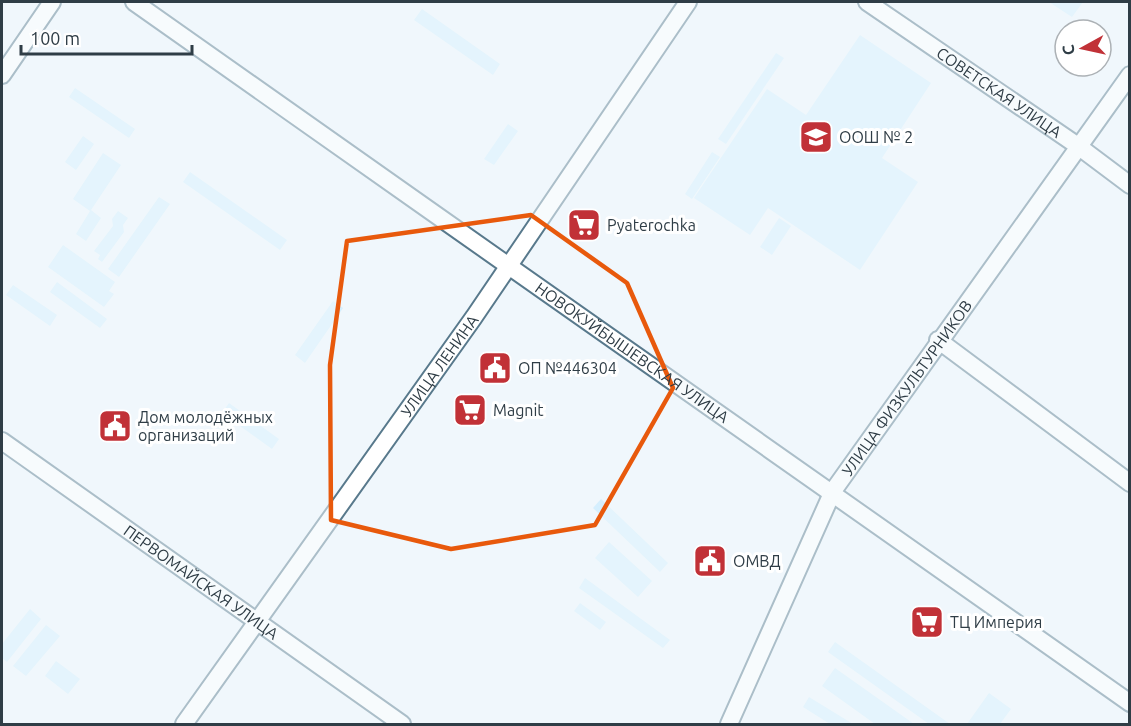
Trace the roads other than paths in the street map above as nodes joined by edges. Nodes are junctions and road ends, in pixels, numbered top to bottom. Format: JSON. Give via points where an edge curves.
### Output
{"nodes":[{"id":1,"x":52,"y":2,"type":"edge"},
{"id":2,"x":134,"y":2,"type":"edge"},
{"id":3,"x":688,"y":2,"type":"edge"},
{"id":4,"x":867,"y":2,"type":"edge"},
{"id":5,"x":2,"y":75,"type":"edge"},
{"id":6,"x":1130,"y":75,"type":"edge"},
{"id":7,"x":1078,"y":146,"type":"junction"},
{"id":8,"x":1130,"y":185,"type":"edge"},
{"id":9,"x":507,"y":267,"type":"junction"},
{"id":10,"x":938,"y":340,"type":"junction"},
{"id":11,"x":2,"y":441,"type":"edge"},
{"id":12,"x":1130,"y":483,"type":"edge"},
{"id":13,"x":833,"y":491,"type":"junction"},
{"id":14,"x":257,"y":620,"type":"junction"},
{"id":15,"x":1130,"y":703,"type":"edge"},
{"id":16,"x":184,"y":724,"type":"edge"},
{"id":17,"x":402,"y":724,"type":"edge"},
{"id":18,"x":729,"y":724,"type":"edge"}],
"edges":[{"from":1,"to":5,"type":"street"},
{"from":2,"to":9,"type":"street","name":"НОВОКУЙБЫШЕВСКАЯ УЛИЦА"},
{"from":3,"to":9,"type":"street","name":"УЛИЦА ЛЕНИНА"},
{"from":4,"to":7,"type":"street","name":"СОВЕТСКАЯ УЛИЦА"},
{"from":6,"to":7,"type":"street","name":"УЛИЦА ФИЗКУЛЬТУРНИКОВ"},
{"from":7,"to":8,"type":"street","name":"СОВЕТСКАЯ УЛИЦА"},
{"from":7,"to":10,"type":"street","name":"УЛИЦА ФИЗКУЛЬТУРНИКОВ"},
{"from":9,"to":13,"type":"street","name":"НОВОКУЙБЫШЕВСКАЯ УЛИЦА"},
{"from":9,"to":14,"type":"street","name":"УЛИЦА ЛЕНИНА"},
{"from":10,"to":12,"type":"street"},
{"from":10,"to":13,"type":"street","name":"УЛИЦА ФИЗКУЛЬТУРНИКОВ"},
{"from":11,"to":14,"type":"street","name":"ПЕРВОМАЙСКАЯ УЛИЦА"},
{"from":13,"to":15,"type":"street","name":"НОВОКУЙБЫШЕВСКАЯ УЛИЦА"},
{"from":13,"to":18,"type":"street","name":"УЛИЦА ФИЗКУЛЬТУРНИКОВ"},
{"from":14,"to":16,"type":"street","name":"УЛИЦА ЛЕНИНА"},
{"from":14,"to":17,"type":"street","name":"ПЕРВОМАЙСКАЯ УЛИЦА"}]}
